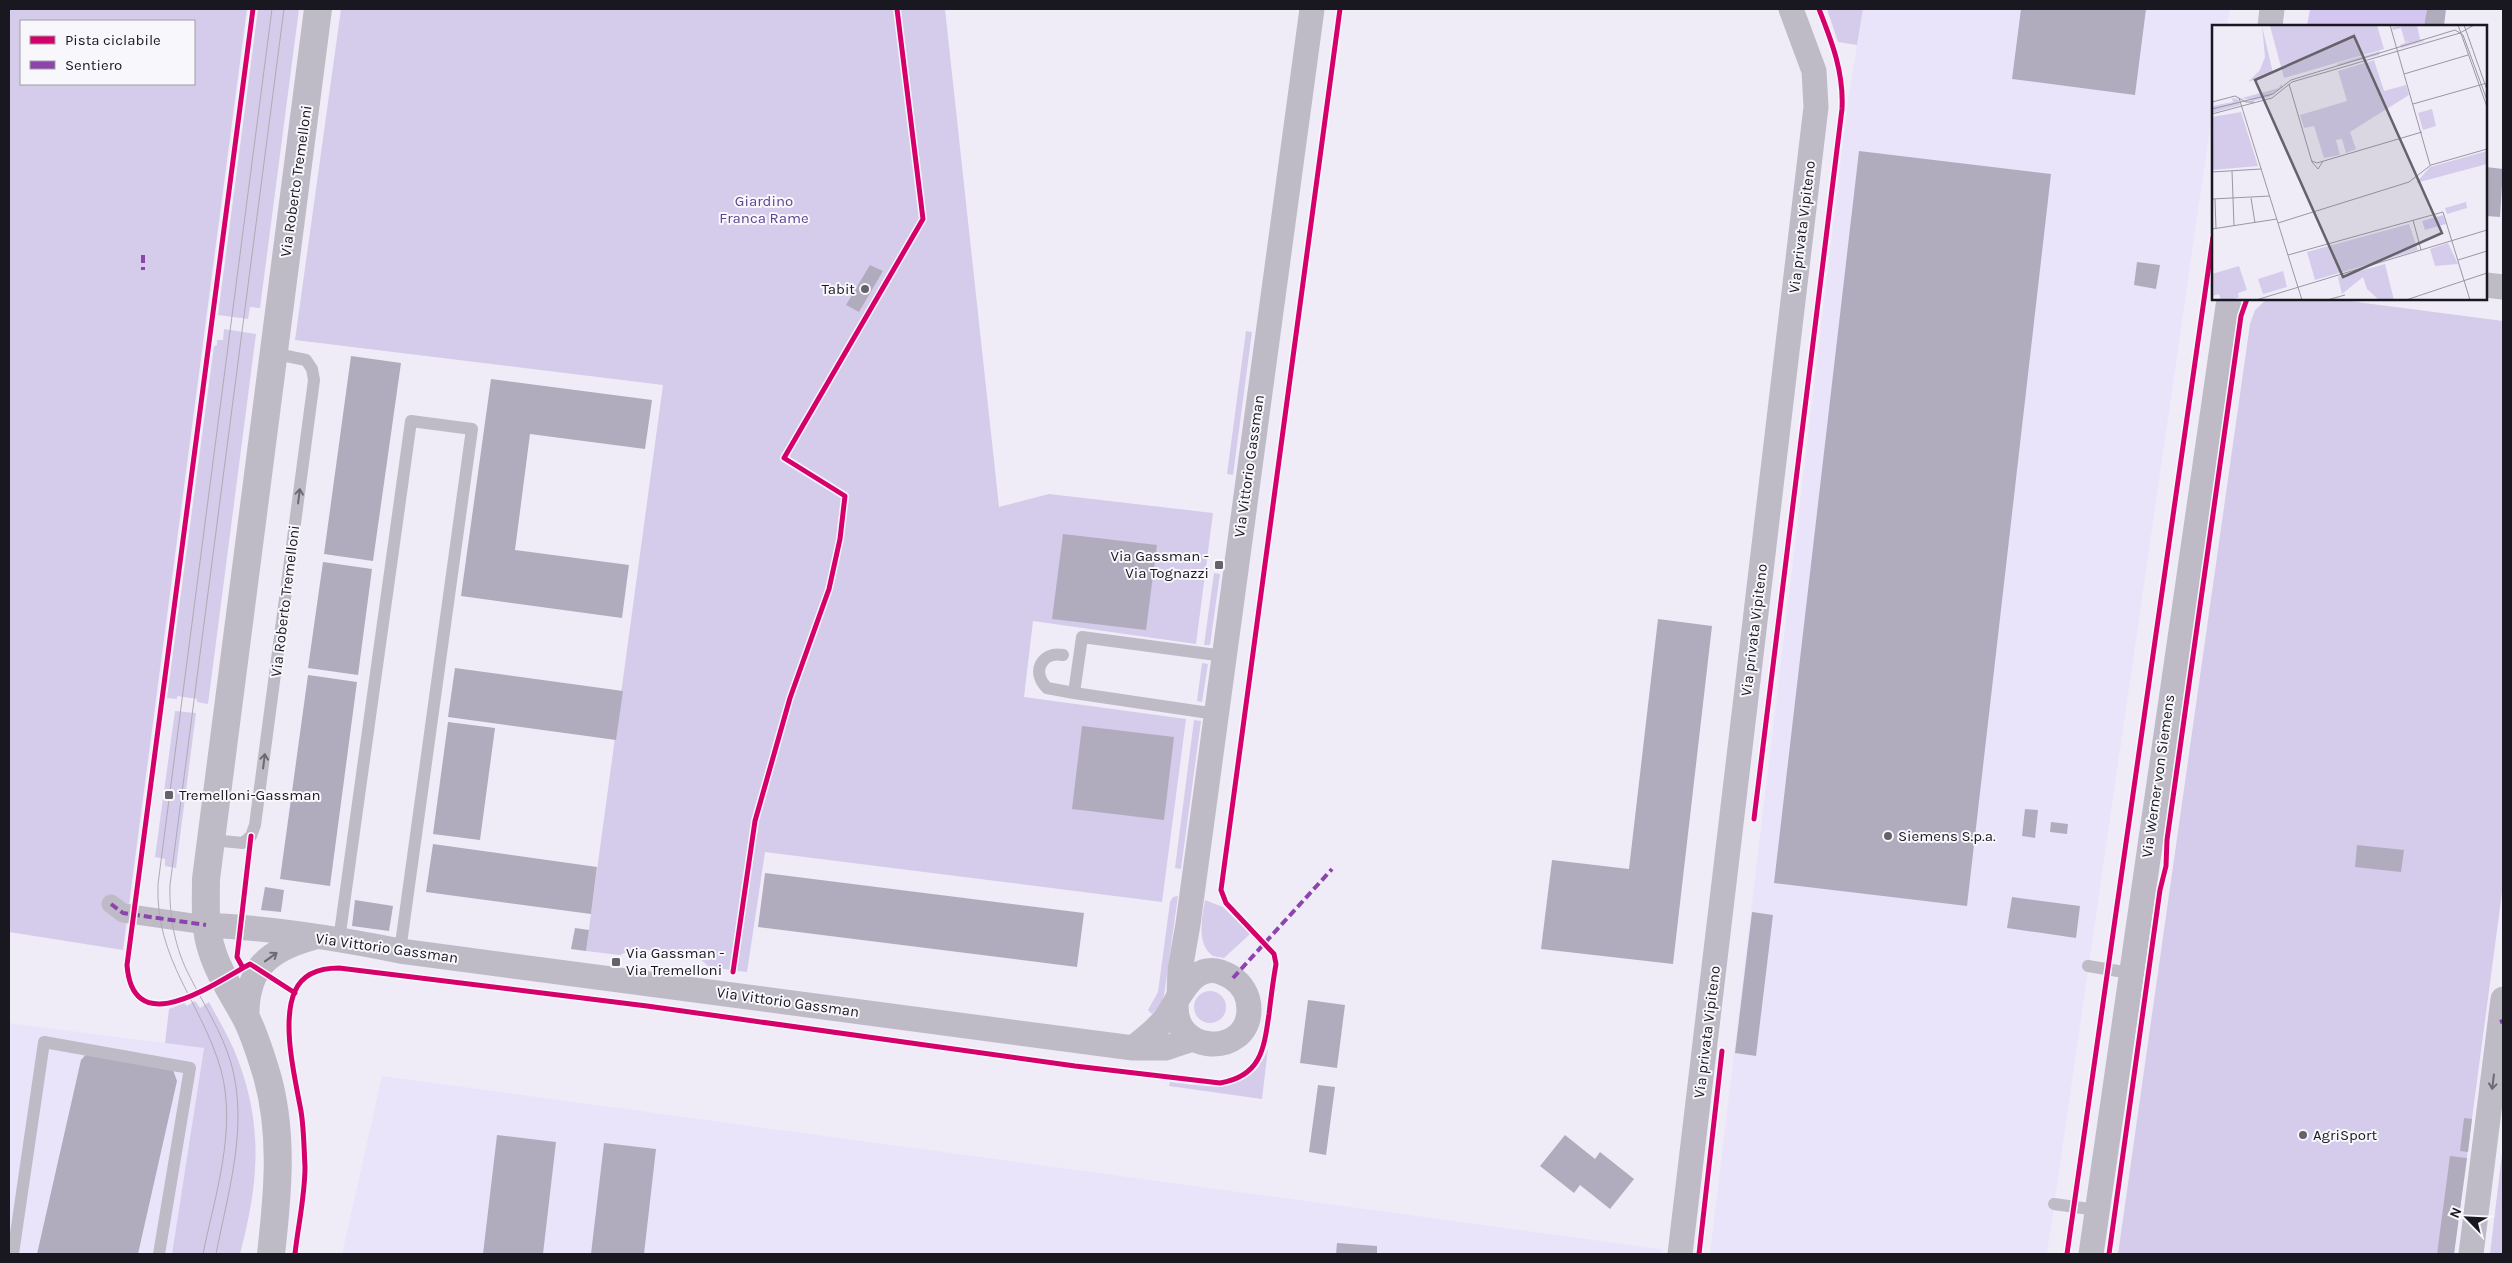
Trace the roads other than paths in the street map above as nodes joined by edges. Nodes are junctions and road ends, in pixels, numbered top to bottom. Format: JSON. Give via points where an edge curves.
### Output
{"nodes":[{"id":1,"x":318,"y":9,"type":"edge"},
{"id":2,"x":1312,"y":9,"type":"edge"},
{"id":3,"x":1791,"y":9,"type":"edge"},
{"id":4,"x":2272,"y":9,"type":"edge"},
{"id":5,"x":2270,"y":25,"type":"edge"},
{"id":6,"x":2487,"y":285,"type":"edge"},
{"id":7,"x":2503,"y":287,"type":"edge"},
{"id":8,"x":2229,"y":300,"type":"edge"},
{"id":9,"x":272,"y":353,"type":"junction"},
{"id":10,"x":1063,"y":655,"type":"dead end"},
{"id":11,"x":1224,"y":656,"type":"junction"},
{"id":12,"x":1074,"y":693,"type":"junction"},
{"id":13,"x":1216,"y":714,"type":"junction"},
{"id":14,"x":212,"y":840,"type":"junction"},
{"id":15,"x":111,"y":904,"type":"dead end"},
{"id":16,"x":1188,"y":924,"type":"junction"},
{"id":17,"x":206,"y":925,"type":"junction"},
{"id":18,"x":315,"y":937,"type":"junction"},
{"id":19,"x":339,"y":940,"type":"junction"},
{"id":20,"x":400,"y":951,"type":"junction"},
{"id":21,"x":2088,"y":966,"type":"dead end"},
{"id":22,"x":1210,"y":972,"type":"junction"},
{"id":23,"x":2130,"y":973,"type":"junction"},
{"id":24,"x":1178,"y":997,"type":"junction"},
{"id":25,"x":2503,"y":999,"type":"edge"},
{"id":26,"x":247,"y":1022,"type":"junction"},
{"id":27,"x":1194,"y":1039,"type":"junction"},
{"id":28,"x":1133,"y":1048,"type":"junction"},
{"id":29,"x":2054,"y":1204,"type":"dead end"},
{"id":30,"x":2097,"y":1210,"type":"junction"},
{"id":31,"x":274,"y":1220,"type":"junction"},
{"id":32,"x":13,"y":1254,"type":"edge"},
{"id":33,"x":159,"y":1254,"type":"edge"},
{"id":34,"x":263,"y":1254,"type":"edge"},
{"id":35,"x":271,"y":1254,"type":"edge"},
{"id":36,"x":1680,"y":1254,"type":"edge"},
{"id":37,"x":2091,"y":1254,"type":"edge"},
{"id":38,"x":2471,"y":1254,"type":"edge"}],
"edges":[{"from":1,"to":9,"type":"street","name":"Via Roberto Tremelloni"},
{"from":2,"to":11,"type":"street","name":"Via Vittorio Gassman"},
{"from":3,"to":36,"type":"street","name":"Via privata Vipiteno","via":[[1814,71],[1816,107]]},
{"from":4,"to":5,"type":"street"},
{"from":6,"to":7,"type":"street"},
{"from":8,"to":23,"type":"street","name":"Via Werner von Siemens"},
{"from":9,"to":14,"type":"street","name":"Via Roberto Tremelloni"},
{"from":14,"to":9,"type":"lane","name":"Via Roberto Tremelloni","one_way":true,"via":[[243,843],[251,836],[255,825],[314,380],[306,360]]},
{"from":10,"to":12,"type":"lane","via":[[1052,654],[1043,660],[1038,672],[1040,679],[1046,688]]},
{"from":11,"to":12,"type":"lane","via":[[1082,637]]},
{"from":11,"to":13,"type":"street","name":"Via Vittorio Gassman"},
{"from":12,"to":13,"type":"lane"},
{"from":13,"to":16,"type":"street","name":"Via Vittorio Gassman"},
{"from":14,"to":17,"type":"street","name":"Via Roberto Tremelloni","via":[[206,879]]},
{"from":15,"to":17,"type":"street","via":[[123,913]]},
{"from":16,"to":22,"type":"street","name":"Via Vittorio Gassman","via":[[1194,950]]},
{"from":16,"to":24,"type":"street","name":"Via Vittorio Gassman"},
{"from":17,"to":18,"type":"street","name":"Via Vittorio Gassman"},
{"from":17,"to":26,"type":"street","name":"Via Roberto Tremelloni","via":[[218,970]]},
{"from":18,"to":19,"type":"street","name":"Via Vittorio Gassman"},
{"from":26,"to":18,"type":"street","name":"Via Roberto Tremelloni","one_way":true,"via":[[248,997],[257,969],[276,952]]},
{"from":19,"to":20,"type":"street","name":"Via Vittorio Gassman"},
{"from":19,"to":20,"type":"lane","via":[[411,421],[472,429]]},
{"from":20,"to":28,"type":"street","name":"Via Vittorio Gassman"},
{"from":21,"to":23,"type":"lane"},
{"from":22,"to":24,"type":"street","via":[[1189,980]]},
{"from":22,"to":27,"type":"street","name":"Via Vittorio Gassman","via":[[1228,975],[1240,984],[1248,1000],[1249,1014],[1242,1030],[1227,1042],[1210,1044]]},
{"from":23,"to":30,"type":"street","name":"Via Werner von Siemens"},
{"from":24,"to":27,"type":"street","name":"Via Vittorio Gassman","via":[[1179,1022]]},
{"from":24,"to":28,"type":"street","via":[[1160,1025]]},
{"from":25,"to":38,"type":"street","one_way":true},
{"from":26,"to":31,"type":"street","name":"Via Roberto Tremelloni","via":[[265,1068],[276,1115],[278,1171]]},
{"from":27,"to":28,"type":"street","name":"Via Vittorio Gassman","via":[[1166,1048]]},
{"from":29,"to":30,"type":"lane"},
{"from":30,"to":37,"type":"street","name":"Via Werner von Siemens"},
{"from":31,"to":34,"type":"street"},
{"from":31,"to":35,"type":"street","name":"Via Roberto Tremelloni"},
{"from":32,"to":33,"type":"lane","via":[[44,1042],[190,1068]]}]}
